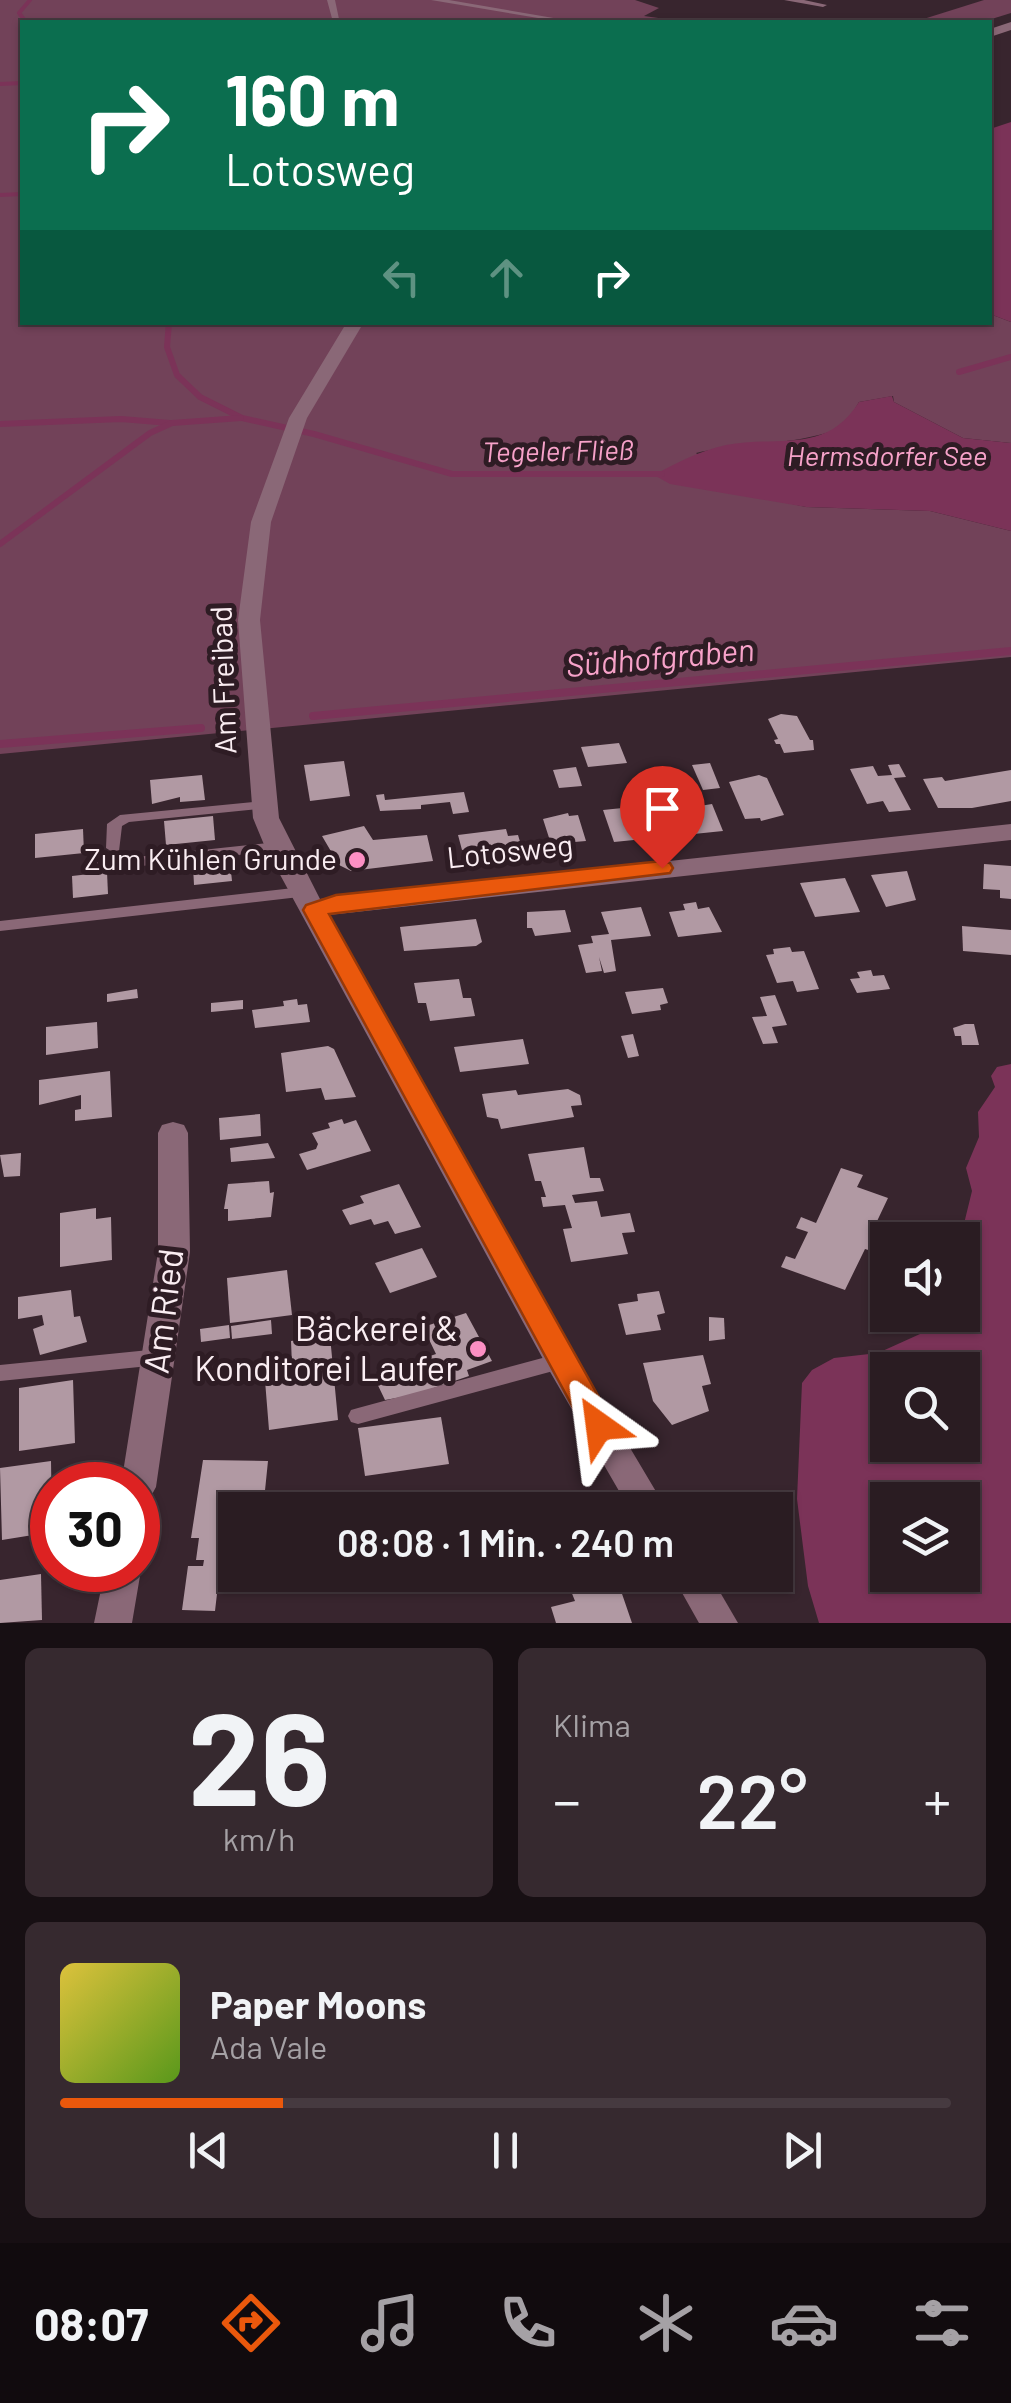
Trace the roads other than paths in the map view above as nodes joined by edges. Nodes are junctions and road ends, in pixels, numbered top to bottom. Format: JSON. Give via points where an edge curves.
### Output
{"nodes":[{"id":1,"x":435,"y":0,"type":"edge"},
{"id":2,"x":788,"y":0,"type":"edge"},
{"id":3,"x":824,"y":6,"type":"dead end"},
{"id":4,"x":560,"y":20,"type":"edge"},
{"id":5,"x":354,"y":325,"type":"edge"},
{"id":6,"x":265,"y":812,"type":"junction"},
{"id":7,"x":1011,"y":832,"type":"edge"},
{"id":8,"x":278,"y":847,"type":"junction"},
{"id":9,"x":114,"y":848,"type":"dead end"},
{"id":10,"x":98,"y":866,"type":"dead end"},
{"id":11,"x":308,"y":901,"type":"junction"},
{"id":12,"x":0,"y":926,"type":"edge"},
{"id":13,"x":173,"y":1133,"type":"dead end"},
{"id":14,"x":159,"y":1357,"type":"junction"},
{"id":15,"x":561,"y":1360,"type":"junction"},
{"id":16,"x":0,"y":1373,"type":"edge"},
{"id":17,"x":358,"y":1416,"type":"dead end"},
{"id":18,"x":142,"y":1462,"type":"edge"},
{"id":19,"x":638,"y":1492,"type":"edge"},
{"id":20,"x":119,"y":1592,"type":"edge"},
{"id":21,"x":700,"y":1592,"type":"edge"},
{"id":22,"x":114,"y":1623,"type":"edge"},
{"id":23,"x":719,"y":1623,"type":"edge"}],
"edges":[{"from":1,"to":4,"type":"lane"},
{"from":2,"to":3,"type":"lane"},
{"from":5,"to":6,"type":"street","name":"Am Freibad","via":[[294,426],[261,522],[250,620]]},
{"from":6,"to":8,"type":"street","name":"Am Freibad"},
{"from":6,"to":9,"type":"lane","via":[[125,818],[115,824]]},
{"from":7,"to":11,"type":"street","name":"Lotosweg"},
{"from":8,"to":10,"type":"lane"},
{"from":8,"to":11,"type":"street","name":"Am Freibad"},
{"from":11,"to":12,"type":"lane"},
{"from":11,"to":15,"type":"street","name":"Am Freibad"},
{"from":13,"to":14,"type":"street","name":"Am Ried","via":[[174,1252]]},
{"from":14,"to":16,"type":"lane"},
{"from":14,"to":18,"type":"street","name":"Am Ried"},
{"from":15,"to":17,"type":"lane"},
{"from":15,"to":19,"type":"street","name":"Am Freibad"},
{"from":20,"to":22,"type":"street"},
{"from":21,"to":23,"type":"street"}]}
